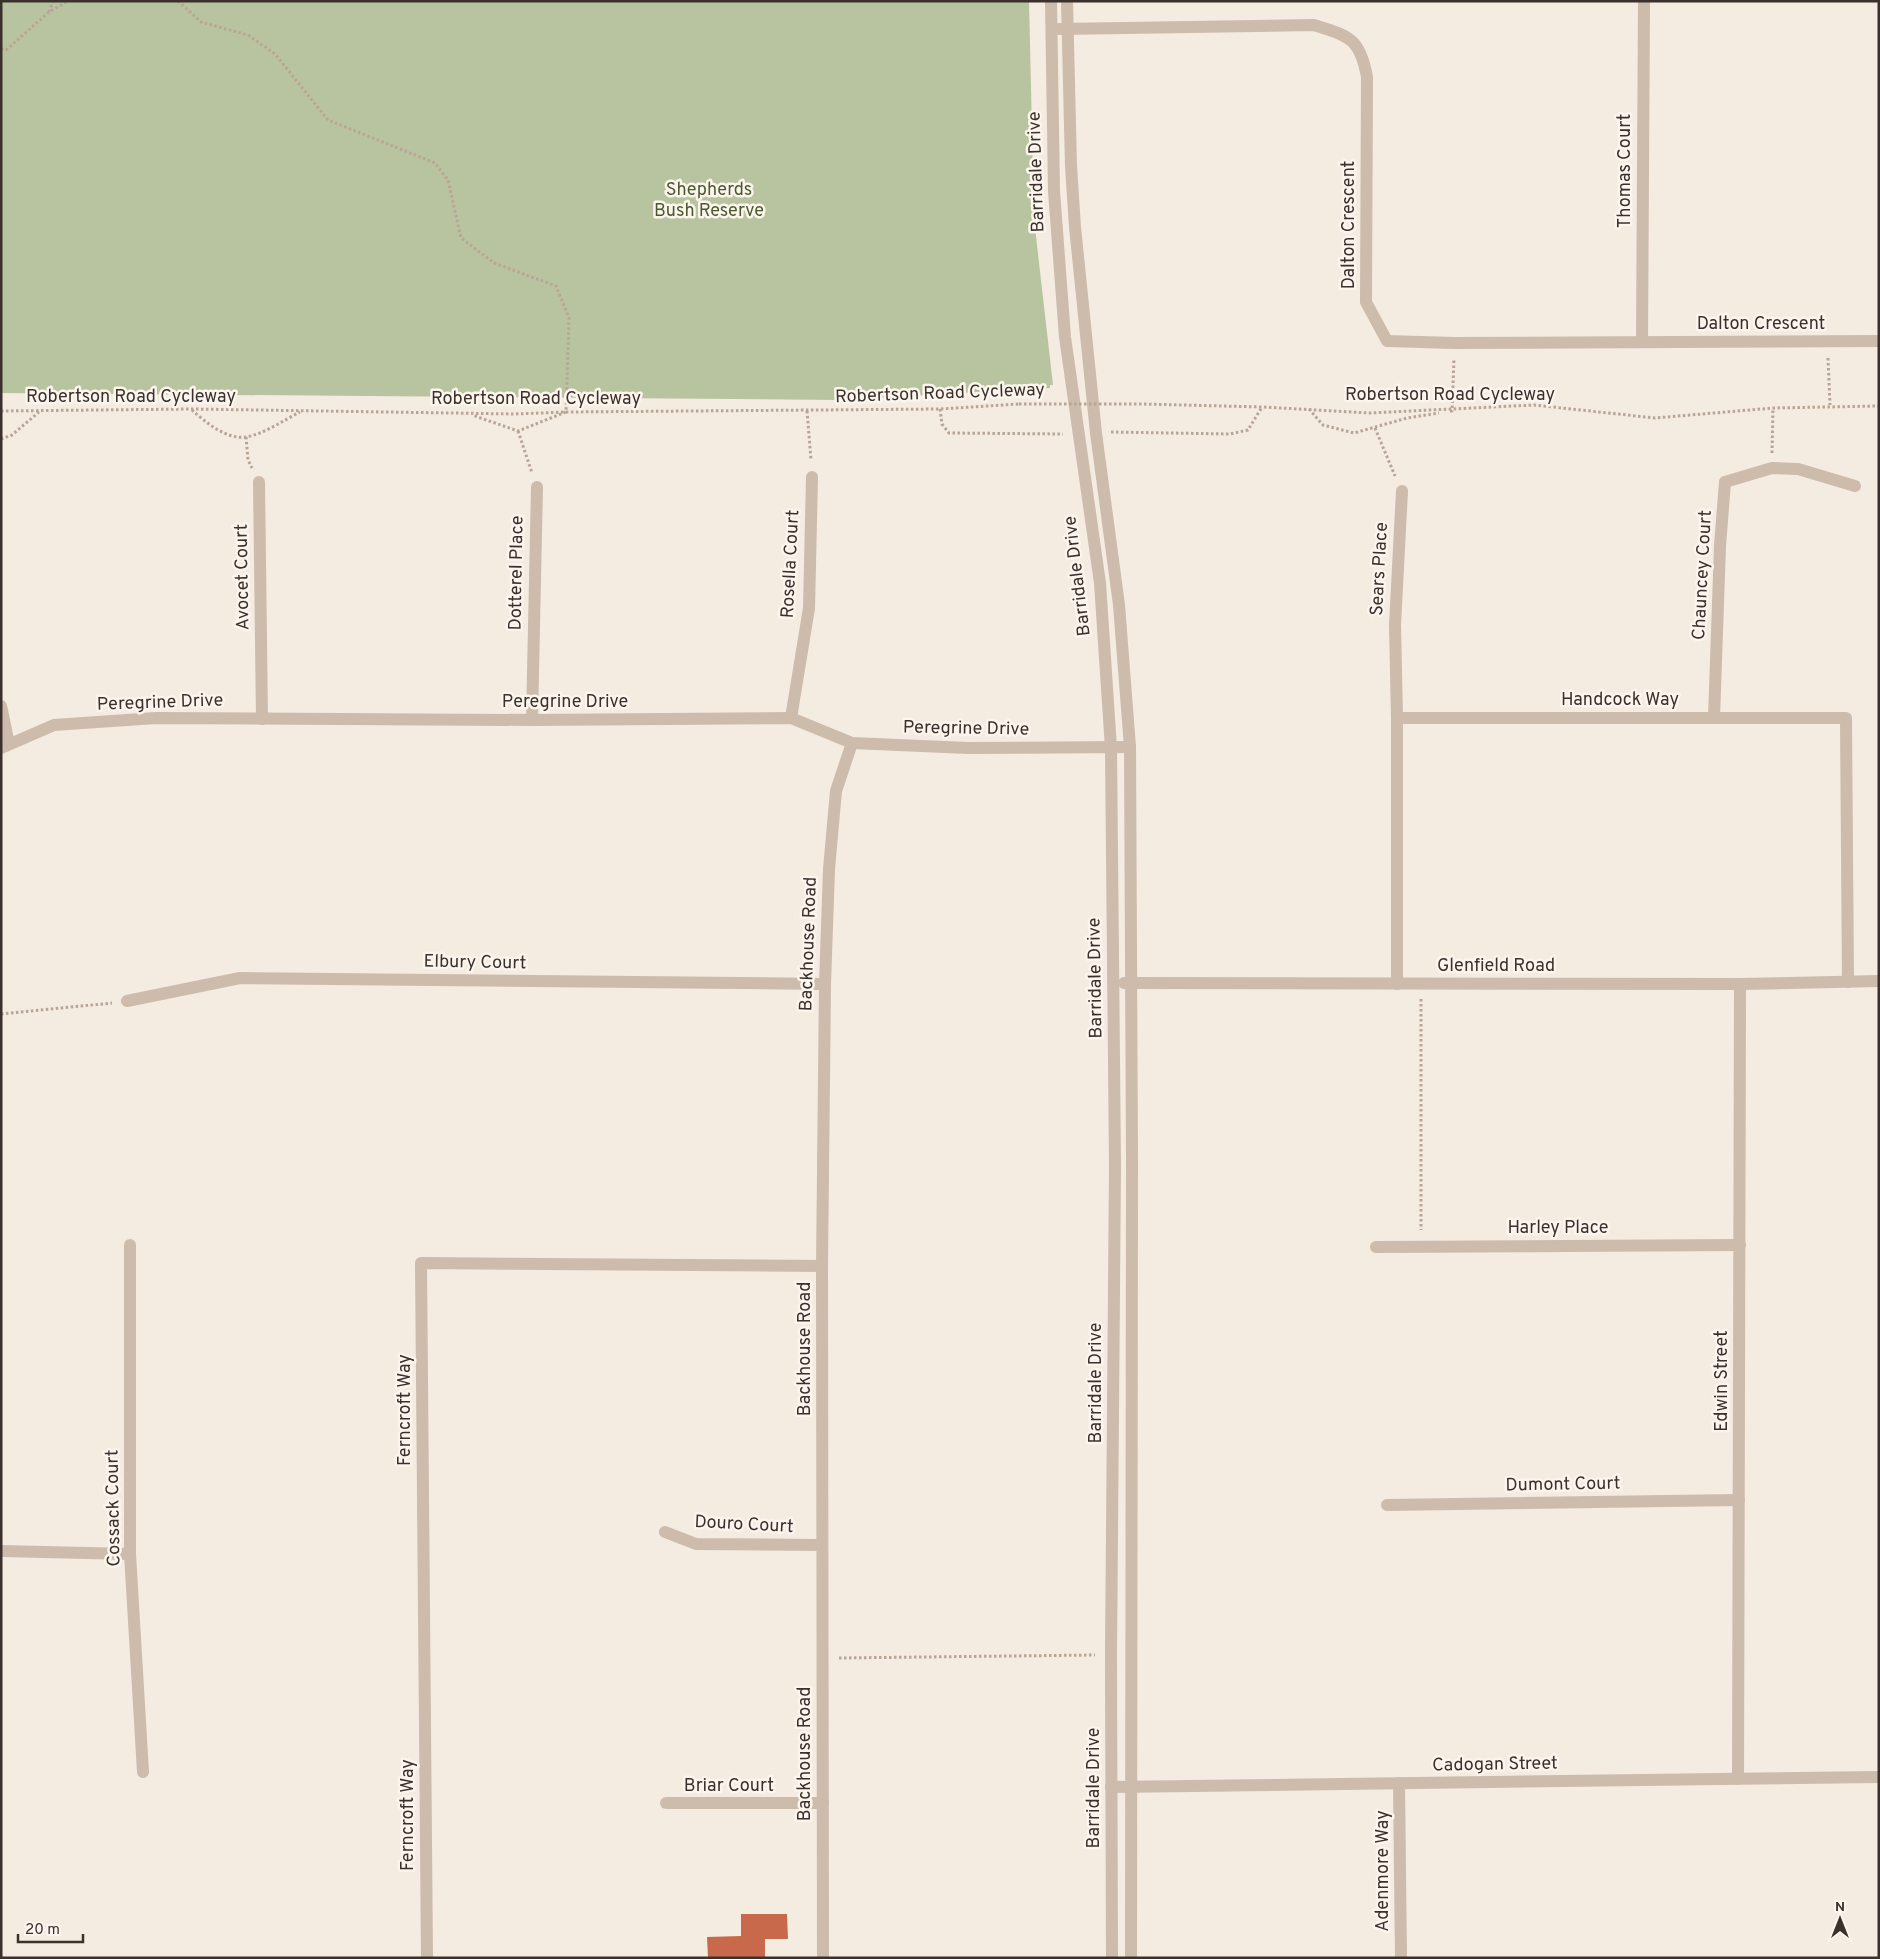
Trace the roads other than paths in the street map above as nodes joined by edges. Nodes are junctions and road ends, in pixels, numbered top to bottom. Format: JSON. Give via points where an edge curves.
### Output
{"nodes":[{"id":1,"x":1051,"y":1,"type":"edge"},
{"id":2,"x":1066,"y":1,"type":"edge"},
{"id":3,"x":1644,"y":1,"type":"edge"},
{"id":4,"x":1067,"y":28,"type":"junction"},
{"id":5,"x":1050,"y":29,"type":"junction"},
{"id":6,"x":1642,"y":341,"type":"junction"},
{"id":7,"x":1879,"y":341,"type":"edge"},
{"id":8,"x":812,"y":477,"type":"road end"},
{"id":9,"x":258,"y":482,"type":"road end"},
{"id":10,"x":1855,"y":486,"type":"dead end"},
{"id":11,"x":537,"y":487,"type":"road end"},
{"id":12,"x":1402,"y":491,"type":"road end"},
{"id":13,"x":1,"y":706,"type":"edge"},
{"id":14,"x":791,"y":718,"type":"junction"},
{"id":15,"x":1397,"y":718,"type":"junction"},
{"id":16,"x":1714,"y":718,"type":"junction"},
{"id":17,"x":262,"y":719,"type":"junction"},
{"id":18,"x":532,"y":720,"type":"junction"},
{"id":19,"x":852,"y":743,"type":"junction"},
{"id":20,"x":5,"y":746,"type":"edge"},
{"id":21,"x":1130,"y":747,"type":"junction"},
{"id":22,"x":1111,"y":748,"type":"junction"},
{"id":23,"x":1879,"y":981,"type":"edge"},
{"id":24,"x":1848,"y":982,"type":"junction"},
{"id":25,"x":1114,"y":983,"type":"junction"},
{"id":26,"x":1132,"y":983,"type":"junction"},
{"id":27,"x":825,"y":984,"type":"junction"},
{"id":28,"x":1397,"y":984,"type":"junction"},
{"id":29,"x":1740,"y":984,"type":"junction"},
{"id":30,"x":128,"y":1001,"type":"road end"},
{"id":31,"x":130,"y":1245,"type":"dead end"},
{"id":32,"x":1740,"y":1245,"type":"junction"},
{"id":33,"x":1376,"y":1247,"type":"dead end"},
{"id":34,"x":822,"y":1266,"type":"junction"},
{"id":35,"x":1739,"y":1500,"type":"junction"},
{"id":36,"x":1387,"y":1506,"type":"dead end"},
{"id":37,"x":665,"y":1532,"type":"dead end"},
{"id":38,"x":822,"y":1545,"type":"junction"},
{"id":39,"x":1,"y":1550,"type":"edge"},
{"id":40,"x":130,"y":1554,"type":"junction"},
{"id":41,"x":143,"y":1772,"type":"dead end"},
{"id":42,"x":1879,"y":1777,"type":"edge"},
{"id":43,"x":1738,"y":1779,"type":"junction"},
{"id":44,"x":1400,"y":1784,"type":"junction"},
{"id":45,"x":1111,"y":1787,"type":"junction"},
{"id":46,"x":1132,"y":1787,"type":"junction"},
{"id":47,"x":666,"y":1803,"type":"dead end"},
{"id":48,"x":823,"y":1803,"type":"junction"},
{"id":49,"x":427,"y":1958,"type":"edge"},
{"id":50,"x":823,"y":1958,"type":"edge"},
{"id":51,"x":1112,"y":1958,"type":"edge"},
{"id":52,"x":1131,"y":1958,"type":"edge"},
{"id":53,"x":1401,"y":1958,"type":"edge"}],
"edges":[{"from":1,"to":5,"type":"street","name":"Barridale Drive"},
{"from":2,"to":4,"type":"street","name":"Barridale Drive"},
{"from":3,"to":6,"type":"street","name":"Thomas Court"},
{"from":4,"to":5,"type":"street","name":"Dalton Crescent"},
{"from":4,"to":6,"type":"street","name":"Dalton Crescent","via":[[1314,26],[1352,40],[1363,55],[1367,77],[1366,302],[1387,341]]},
{"from":4,"to":21,"type":"street","name":"Barridale Drive","via":[[1075,227],[1096,433],[1114,552]]},
{"from":5,"to":22,"type":"street","name":"Barridale Drive","via":[[1054,191],[1064,327],[1100,583]]},
{"from":6,"to":7,"type":"street","name":"Dalton Crescent"},
{"from":8,"to":14,"type":"street","name":"Rosella Court","via":[[809,608]]},
{"from":9,"to":17,"type":"street","name":"Avocet Court"},
{"from":10,"to":16,"type":"street","name":"Chauncey Court","via":[[1798,469],[1772,468],[1726,482],[1720,546]]},
{"from":11,"to":18,"type":"street","name":"Dotterel Place"},
{"from":12,"to":15,"type":"street","name":"Sears Place","via":[[1395,625]]},
{"from":13,"to":20,"type":"street"},
{"from":14,"to":18,"type":"street","name":"Peregrine Drive"},
{"from":14,"to":19,"type":"street","name":"Peregrine Drive"},
{"from":15,"to":16,"type":"street","name":"Handcock Way"},
{"from":15,"to":28,"type":"street"},
{"from":16,"to":24,"type":"street","name":"Handcock Way","via":[[1846,718]]},
{"from":17,"to":18,"type":"street","name":"Peregrine Drive"},
{"from":17,"to":20,"type":"street","name":"Peregrine Drive","via":[[156,718],[54,725]]},
{"from":19,"to":22,"type":"street","name":"Peregrine Drive","via":[[968,748]]},
{"from":19,"to":27,"type":"street","name":"Backhouse Road","via":[[836,790],[829,869]]},
{"from":21,"to":22,"type":"street","name":"Peregrine Drive"},
{"from":21,"to":26,"type":"street","name":"Barridale Drive"},
{"from":22,"to":25,"type":"street","name":"Barridale Drive"},
{"from":23,"to":24,"type":"street","name":"Glenfield Road"},
{"from":24,"to":29,"type":"street","name":"Glenfield Road"},
{"from":25,"to":26,"type":"street","name":"Glenfield Road"},
{"from":25,"to":45,"type":"street","name":"Barridale Drive"},
{"from":26,"to":28,"type":"street","name":"Glenfield Road"},
{"from":26,"to":46,"type":"street","name":"Barridale Drive"},
{"from":27,"to":30,"type":"street","name":"Elbury Court","via":[[240,978]]},
{"from":27,"to":34,"type":"street","name":"Backhouse Road"},
{"from":28,"to":29,"type":"street","name":"Glenfield Road"},
{"from":29,"to":32,"type":"street","name":"Edwin Street"},
{"from":31,"to":40,"type":"street","name":"Cossack Court"},
{"from":32,"to":33,"type":"street","name":"Harley Place"},
{"from":32,"to":35,"type":"street","name":"Edwin Street"},
{"from":34,"to":38,"type":"street","name":"Backhouse Road"},
{"from":34,"to":49,"type":"street","name":"Ferncroft Way","via":[[421,1263]]},
{"from":35,"to":36,"type":"street","name":"Dumont Court"},
{"from":35,"to":43,"type":"street","name":"Edwin Street"},
{"from":37,"to":38,"type":"street","name":"Douro Court","via":[[696,1544]]},
{"from":38,"to":48,"type":"street","name":"Backhouse Road"},
{"from":39,"to":40,"type":"street"},
{"from":40,"to":41,"type":"street","name":"Cossack Court"},
{"from":42,"to":43,"type":"street","name":"Cadogan Street"},
{"from":43,"to":44,"type":"street","name":"Cadogan Street"},
{"from":44,"to":46,"type":"street","name":"Cadogan Street"},
{"from":44,"to":53,"type":"street","name":"Adenmore Way"},
{"from":45,"to":46,"type":"street","name":"Cadogan Street"},
{"from":45,"to":51,"type":"street","name":"Barridale Drive"},
{"from":46,"to":52,"type":"street","name":"Barridale Drive"},
{"from":47,"to":48,"type":"street","name":"Briar Court"},
{"from":48,"to":50,"type":"street","name":"Backhouse Road"}]}
